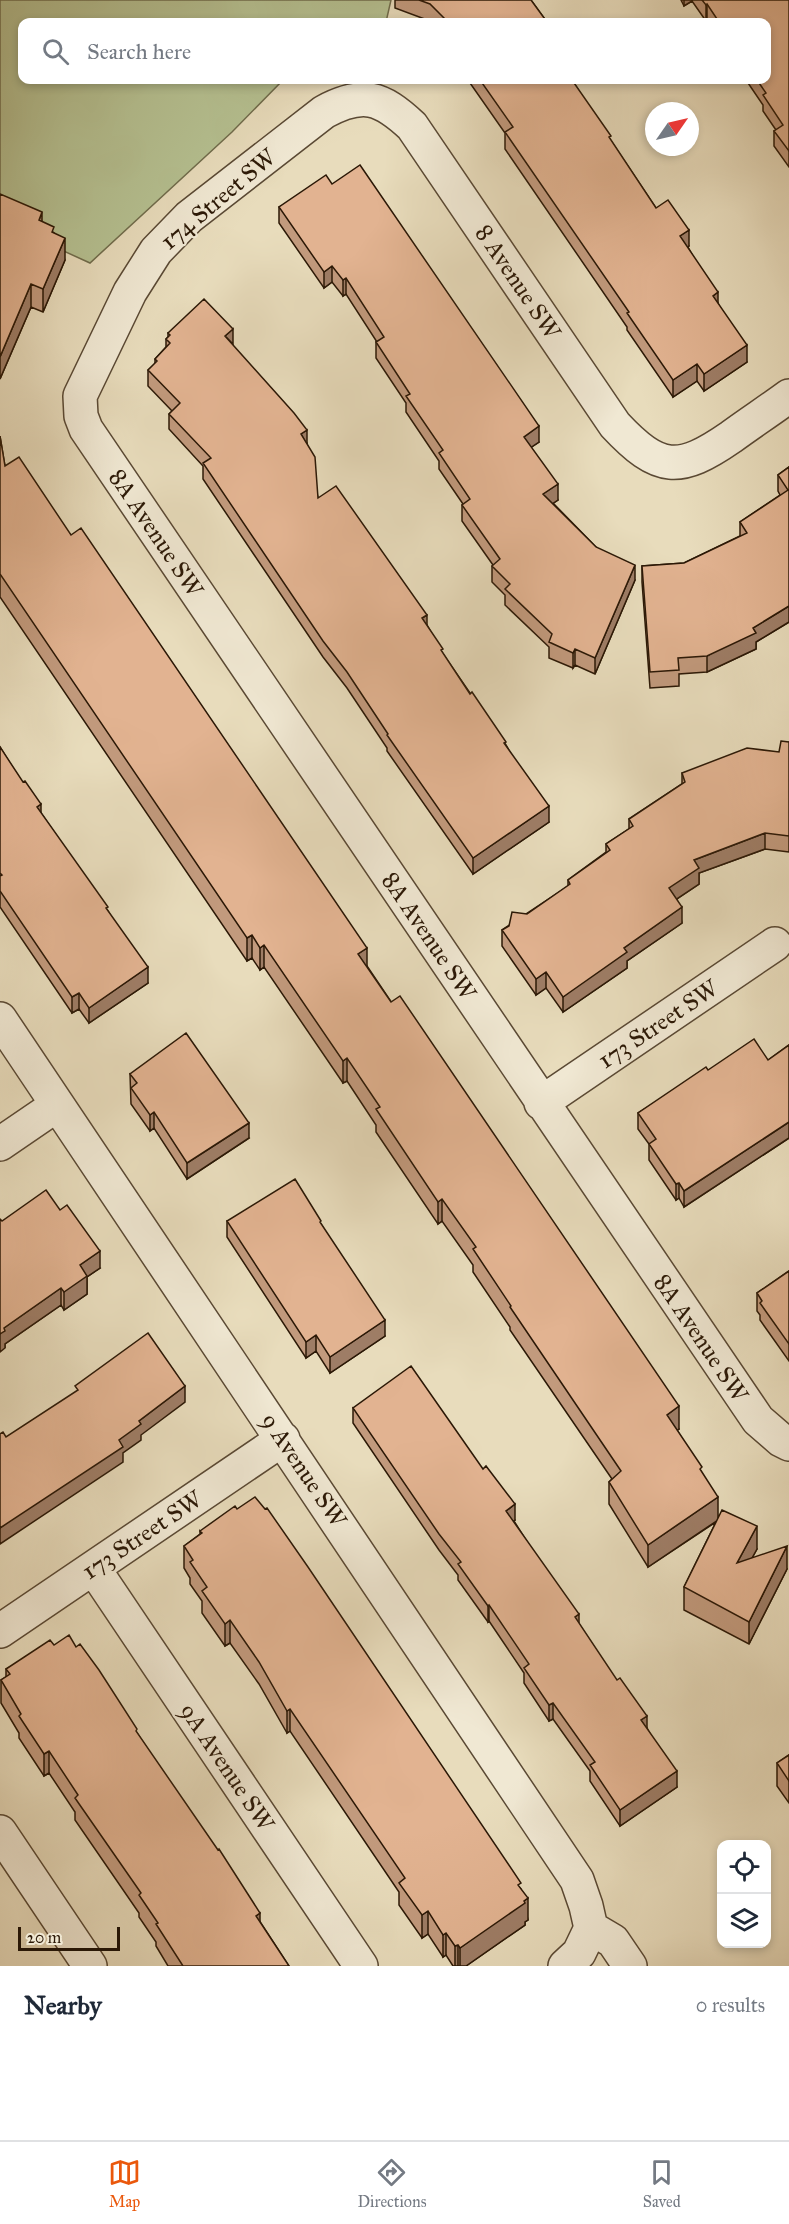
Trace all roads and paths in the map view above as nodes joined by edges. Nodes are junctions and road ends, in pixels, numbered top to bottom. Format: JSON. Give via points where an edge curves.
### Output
{"nodes":[{"id":1,"x":378,"y":101,"type":"joint"},
{"id":2,"x":789,"y":396,"type":"edge"},
{"id":3,"x":81,"y":416,"type":"joint"},
{"id":4,"x":775,"y":944,"type":"dead end"},
{"id":5,"x":0,"y":1019,"type":"edge"},
{"id":6,"x":541,"y":1103,"type":"junction"},
{"id":7,"x":57,"y":1105,"type":"junction"},
{"id":8,"x":0,"y":1144,"type":"edge"},
{"id":9,"x":283,"y":1439,"type":"junction"},
{"id":10,"x":789,"y":1444,"type":"edge"},
{"id":11,"x":94,"y":1569,"type":"junction"},
{"id":12,"x":0,"y":1631,"type":"edge"},
{"id":13,"x":0,"y":1832,"type":"edge"},
{"id":14,"x":591,"y":1928,"type":"junction"},
{"id":15,"x":90,"y":1966,"type":"edge"},
{"id":16,"x":361,"y":1966,"type":"edge"},
{"id":17,"x":565,"y":1966,"type":"edge"},
{"id":18,"x":630,"y":1966,"type":"edge"}],
"edges":[{"from":1,"to":2,"type":"street","name":"8 Avenue SW","via":[[412,126],[615,425],[648,455],[676,463],[689,461],[708,453]]},
{"from":1,"to":3,"type":"street","name":"174 Street SW","via":[[341,102],[324,112],[189,217],[156,250],[88,376],[80,396]]},
{"from":3,"to":6,"type":"street","name":"8A Avenue SW"},
{"from":4,"to":6,"type":"street","name":"173 Street SW"},
{"from":5,"to":7,"type":"street","name":"9 Avenue SW"},
{"from":6,"to":10,"type":"street","name":"8A Avenue SW","via":[[758,1420]]},
{"from":7,"to":8,"type":"street"},
{"from":7,"to":9,"type":"street","name":"9 Avenue SW"},
{"from":9,"to":11,"type":"street","name":"173 Street SW"},
{"from":9,"to":14,"type":"street","name":"9 Avenue SW","via":[[577,1880]]},
{"from":11,"to":12,"type":"street","name":"173 Street SW"},
{"from":11,"to":16,"type":"street","name":"9A Avenue SW"},
{"from":13,"to":15,"type":"street"},
{"from":14,"to":17,"type":"street","via":[[579,1953]]},
{"from":14,"to":18,"type":"street","via":[[613,1941]]}]}
